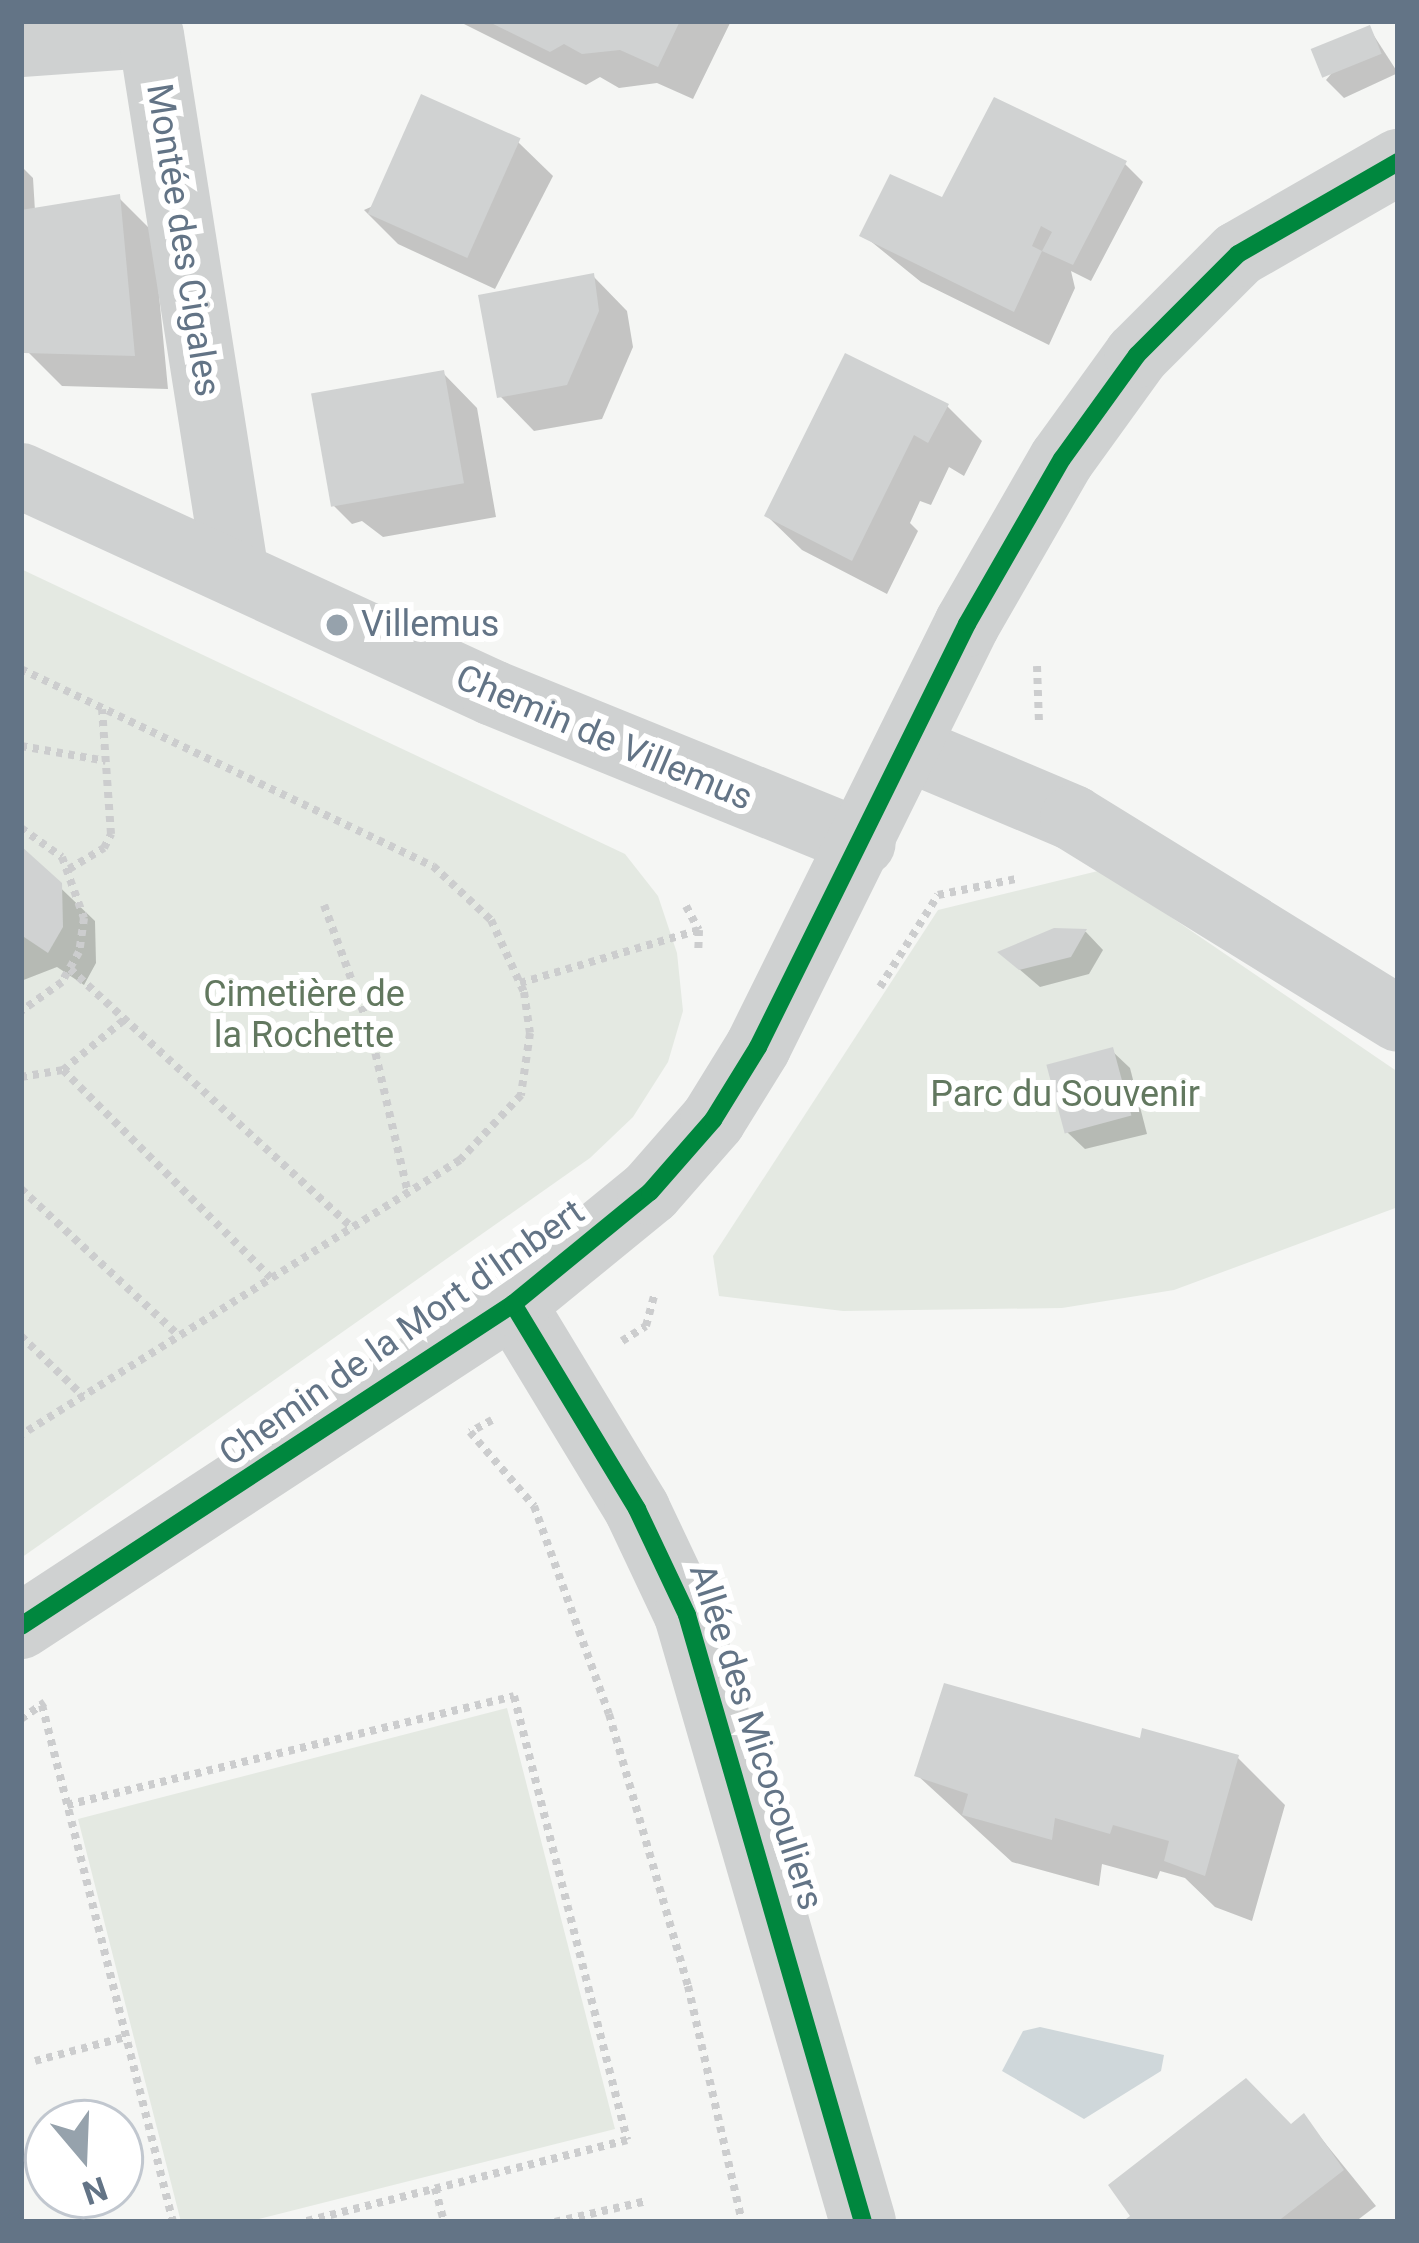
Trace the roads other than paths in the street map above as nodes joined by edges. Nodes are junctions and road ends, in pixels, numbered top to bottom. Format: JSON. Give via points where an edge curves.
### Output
{"nodes":[{"id":1,"x":150,"y":28,"type":"edge"},
{"id":2,"x":21,"y":44,"type":"edge"},
{"id":3,"x":1398,"y":163,"type":"edge"},
{"id":4,"x":21,"y":476,"type":"edge"},
{"id":5,"x":236,"y":574,"type":"junction"},
{"id":6,"x":910,"y":749,"type":"junction"},
{"id":7,"x":862,"y":843,"type":"junction"},
{"id":8,"x":1398,"y":1018,"type":"edge"},
{"id":9,"x":512,"y":1304,"type":"junction"},
{"id":10,"x":21,"y":1626,"type":"edge"},
{"id":11,"x":863,"y":2222,"type":"edge"}],
"edges":[{"from":1,"to":2,"type":"street","name":"Montée des Cigales"},
{"from":1,"to":5,"type":"street","name":"Montée des Cigales"},
{"from":3,"to":6,"type":"street","name":"Chemin de la Mort d'Imbert","via":[[1238,254],[1137,356],[1030,513]]},
{"from":4,"to":5,"type":"street","name":"Chemin de Villemus"},
{"from":5,"to":7,"type":"street","name":"Chemin de Villemus","via":[[677,773]]},
{"from":6,"to":7,"type":"street","name":"Chemin de la Mort d'Imbert"},
{"from":6,"to":8,"type":"street","via":[[1022,793]]},
{"from":7,"to":9,"type":"street","name":"Chemin de la Mort d'Imbert","via":[[712,1120],[632,1210]]},
{"from":9,"to":10,"type":"street","name":"Chemin de la Mort d'Imbert"},
{"from":9,"to":11,"type":"street","name":"Allée des Micocouliers","via":[[660,1551],[687,1616]]}]}
